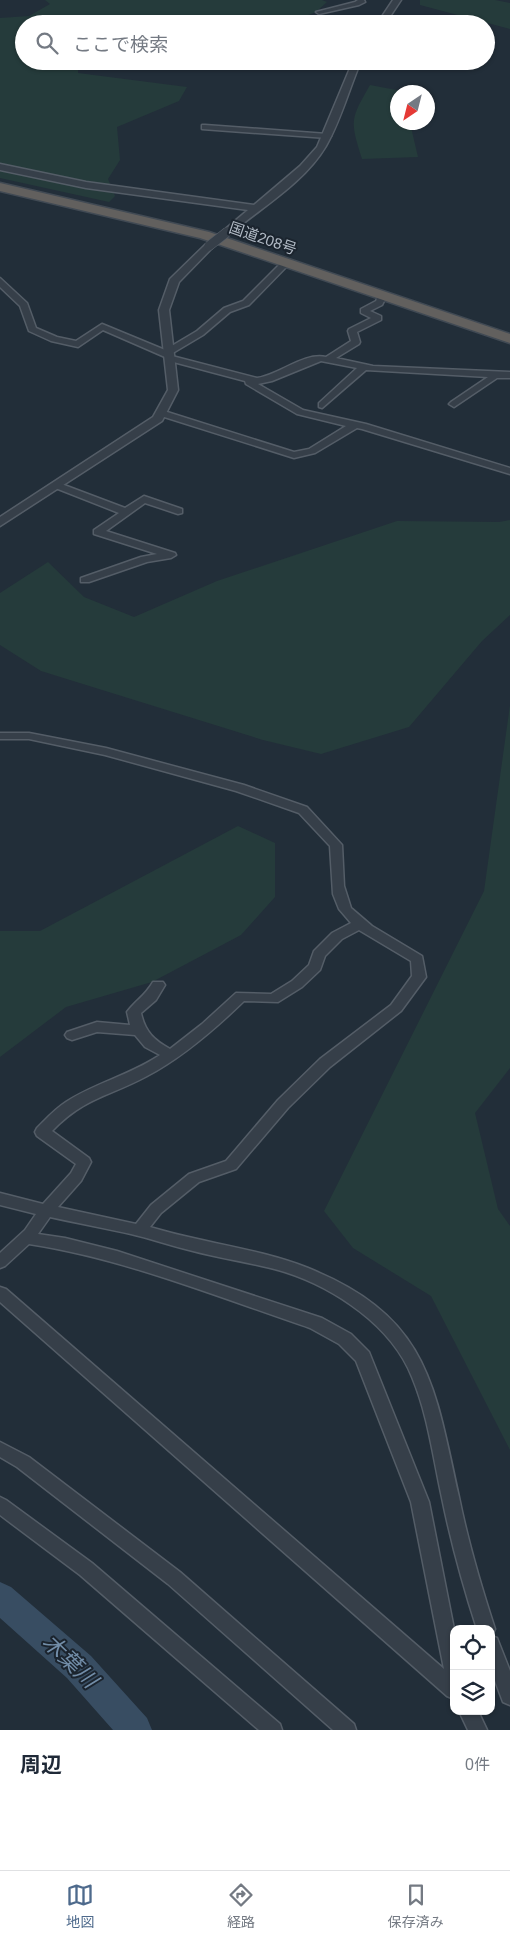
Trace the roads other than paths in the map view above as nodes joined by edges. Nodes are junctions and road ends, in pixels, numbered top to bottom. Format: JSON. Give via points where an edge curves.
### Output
{"nodes":[{"id":1,"x":361,"y":0,"type":"edge"},
{"id":2,"x":397,"y":0,"type":"edge"},
{"id":3,"x":319,"y":12,"type":"dead end"},
{"id":4,"x":387,"y":15,"type":"edge"},
{"id":5,"x":352,"y":70,"type":"edge"},
{"id":6,"x":205,"y":128,"type":"dead end"},
{"id":7,"x":327,"y":136,"type":"junction"},
{"id":8,"x":0,"y":167,"type":"edge"},
{"id":9,"x":0,"y":187,"type":"edge"},
{"id":10,"x":254,"y":208,"type":"junction"},
{"id":11,"x":286,"y":263,"type":"junction"},
{"id":12,"x":0,"y":280,"type":"edge"},
{"id":13,"x":383,"y":295,"type":"junction"},
{"id":14,"x":510,"y":339,"type":"edge"},
{"id":15,"x":168,"y":355,"type":"junction"},
{"id":16,"x":327,"y":360,"type":"junction"},
{"id":17,"x":363,"y":368,"type":"junction"},
{"id":18,"x":495,"y":374,"type":"junction"},
{"id":19,"x":510,"y":375,"type":"edge"},
{"id":20,"x":244,"y":379,"type":"junction"},
{"id":21,"x":510,"y":380,"type":"edge"},
{"id":22,"x":454,"y":404,"type":"dead end"},
{"id":23,"x":322,"y":405,"type":"dead end"},
{"id":24,"x":161,"y":414,"type":"junction"},
{"id":25,"x":355,"y":425,"type":"junction"},
{"id":26,"x":510,"y":471,"type":"edge"},
{"id":27,"x":56,"y":485,"type":"junction"},
{"id":28,"x":126,"y":512,"type":"junction"},
{"id":29,"x":178,"y":512,"type":"dead end"},
{"id":30,"x":0,"y":522,"type":"edge"},
{"id":31,"x":85,"y":580,"type":"dead end"},
{"id":32,"x":0,"y":736,"type":"edge"},
{"id":33,"x":361,"y":923,"type":"junction"},
{"id":34,"x":158,"y":986,"type":"dead end"},
{"id":35,"x":138,"y":1031,"type":"junction"},
{"id":36,"x":72,"y":1035,"type":"dead end"},
{"id":37,"x":171,"y":1055,"type":"junction"},
{"id":38,"x":0,"y":1199,"type":"edge"},
{"id":39,"x":45,"y":1212,"type":"junction"},
{"id":40,"x":140,"y":1229,"type":"junction"},
{"id":41,"x":26,"y":1238,"type":"junction"},
{"id":42,"x":0,"y":1262,"type":"edge"},
{"id":43,"x":0,"y":1294,"type":"edge"},
{"id":44,"x":0,"y":1449,"type":"edge"},
{"id":45,"x":0,"y":1505,"type":"edge"},
{"id":46,"x":485,"y":1625,"type":"edge"},
{"id":47,"x":453,"y":1670,"type":"edge"},
{"id":48,"x":497,"y":1680,"type":"edge"},
{"id":49,"x":450,"y":1687,"type":"edge"},
{"id":50,"x":510,"y":1696,"type":"edge"},
{"id":51,"x":470,"y":1715,"type":"edge"},
{"id":52,"x":273,"y":1730,"type":"edge"},
{"id":53,"x":347,"y":1730,"type":"edge"},
{"id":54,"x":478,"y":1730,"type":"edge"}],
"edges":[{"from":1,"to":3,"type":"street","via":[[357,4]]},
{"from":2,"to":4,"type":"street"},
{"from":5,"to":7,"type":"street"},
{"from":6,"to":7,"type":"street"},
{"from":7,"to":10,"type":"street","via":[[307,164]]},
{"from":8,"to":10,"type":"street","via":[[86,185]]},
{"from":9,"to":11,"type":"highway","name":"国道208号","via":[[175,227]]},
{"from":10,"to":15,"type":"street","bridge":true,"via":[[174,281],[164,310]]},
{"from":11,"to":13,"type":"highway","name":"国道208号"},
{"from":11,"to":15,"type":"street","via":[[246,303],[227,310]]},
{"from":12,"to":15,"type":"street","via":[[6,292],[26,308],[32,329],[42,335],[78,344],[102,327]]},
{"from":13,"to":14,"type":"highway","name":"国道208号"},
{"from":13,"to":16,"type":"street","via":[[379,303],[364,311],[378,318],[352,332],[356,342]]},
{"from":15,"to":20,"type":"street"},
{"from":15,"to":24,"type":"street","via":[[173,390]]},
{"from":16,"to":17,"type":"street"},
{"from":16,"to":20,"type":"street","via":[[315,359],[262,381]]},
{"from":17,"to":18,"type":"street"},
{"from":17,"to":23,"type":"street"},
{"from":18,"to":19,"type":"street"},
{"from":18,"to":21,"type":"street"},
{"from":18,"to":22,"type":"street","via":[[486,385]]},
{"from":20,"to":25,"type":"street","via":[[300,412]]},
{"from":24,"to":25,"type":"street","via":[[294,455],[312,450]]},
{"from":24,"to":27,"type":"street"},
{"from":25,"to":26,"type":"street"},
{"from":27,"to":28,"type":"street"},
{"from":27,"to":30,"type":"street"},
{"from":28,"to":29,"type":"street","via":[[144,499]]},
{"from":28,"to":31,"type":"street","via":[[98,532],[170,555],[145,559]]},
{"from":32,"to":33,"type":"street","via":[[28,736],[106,752],[240,788],[303,810],[336,845],[337,882],[345,910]]},
{"from":33,"to":37,"type":"street","via":[[337,936],[297,984],[273,1000],[241,996]]},
{"from":33,"to":40,"type":"street","via":[[417,959],[420,977],[396,1008],[325,1063],[283,1104],[231,1165],[194,1178],[156,1209]]},
{"from":34,"to":35,"type":"street","via":[[134,1012]]},
{"from":35,"to":36,"type":"street","via":[[102,1025],[87,1027]]},
{"from":35,"to":37,"type":"street","via":[[151,1044]]},
{"from":37,"to":39,"type":"street","via":[[142,1073],[69,1106],[42,1132],[84,1162],[76,1177]]},
{"from":38,"to":39,"type":"street"},
{"from":39,"to":40,"type":"street"},
{"from":39,"to":41,"type":"street"},
{"from":40,"to":46,"type":"street","via":[[188,1245],[220,1250],[303,1273],[363,1306],[400,1339],[420,1375]]},
{"from":41,"to":42,"type":"street"},
{"from":41,"to":47,"type":"street","via":[[73,1246],[161,1270],[316,1323],[345,1339],[363,1357],[420,1502]]},
{"from":43,"to":49,"type":"street"},
{"from":44,"to":53,"type":"street","via":[[23,1462],[174,1578]]},
{"from":45,"to":52,"type":"street","via":[[86,1569]]},
{"from":48,"to":50,"type":"street"},
{"from":51,"to":54,"type":"street"}]}
